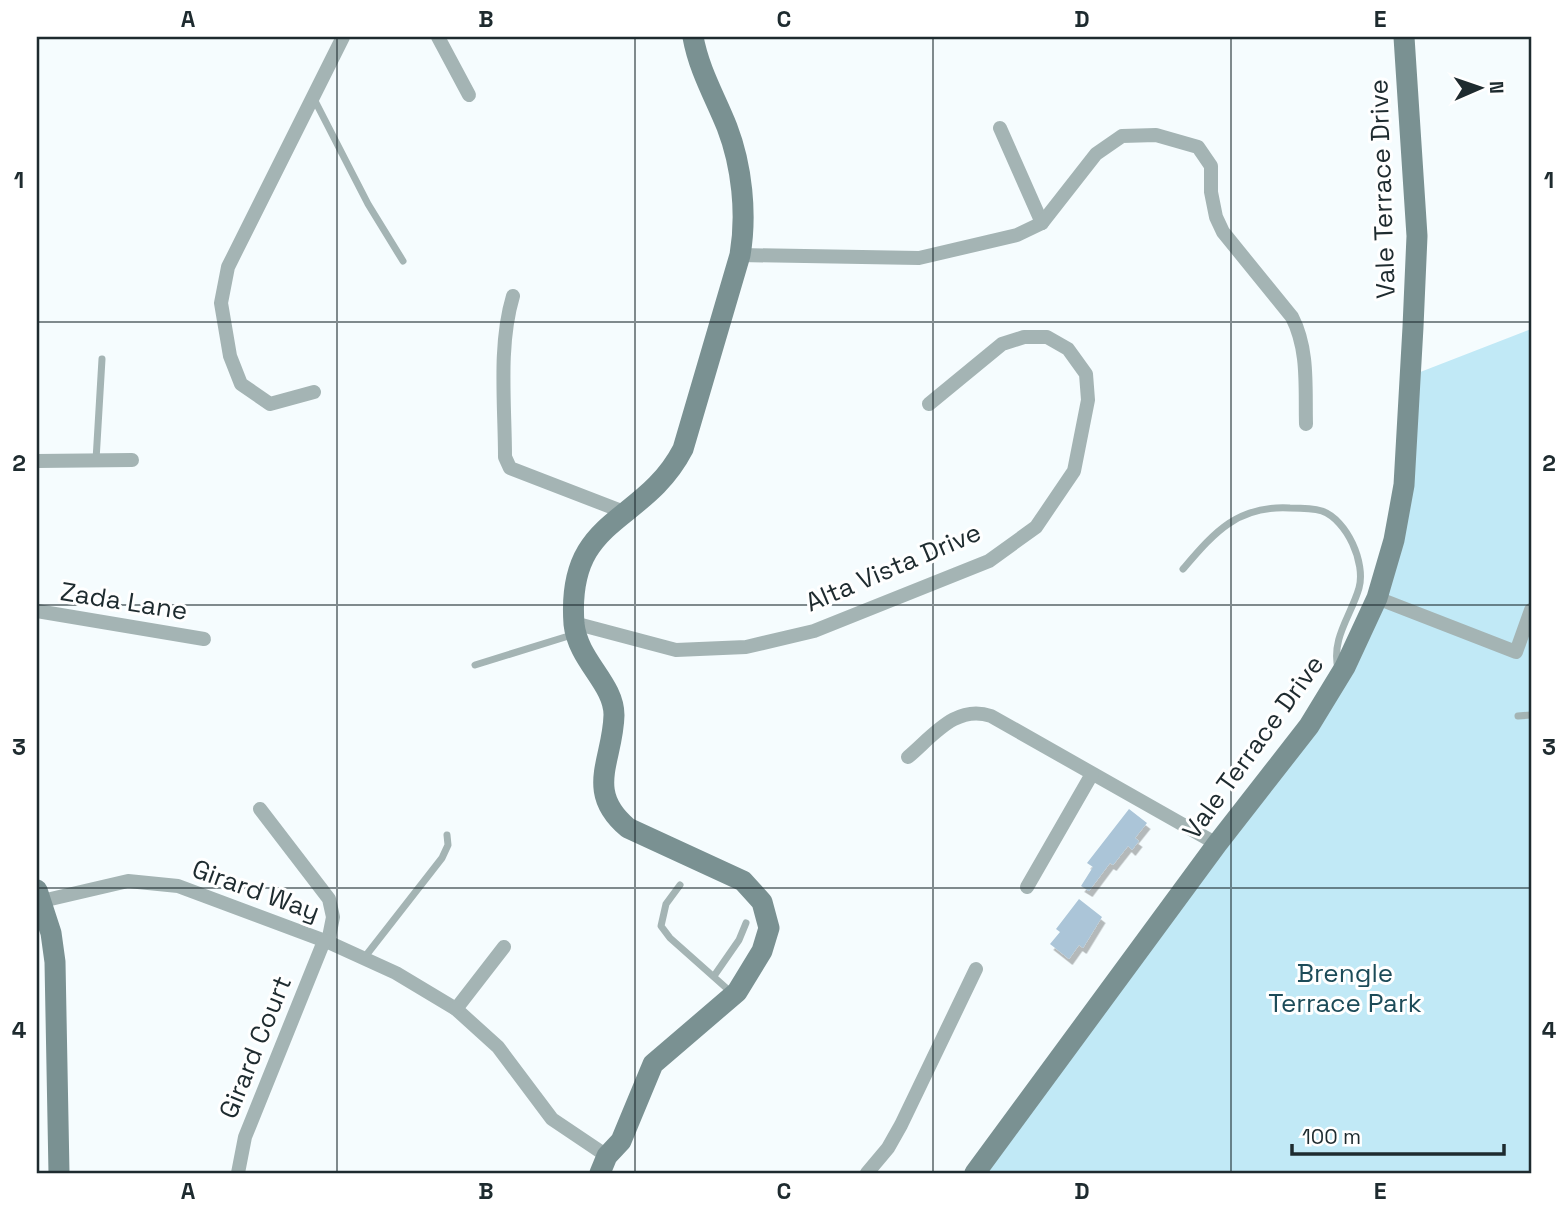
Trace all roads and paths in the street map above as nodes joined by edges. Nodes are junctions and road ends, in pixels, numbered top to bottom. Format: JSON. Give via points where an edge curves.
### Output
{"nodes":[{"id":1,"x":343,"y":37,"type":"edge"},
{"id":2,"x":438,"y":37,"type":"edge"},
{"id":3,"x":693,"y":37,"type":"edge"},
{"id":4,"x":1404,"y":37,"type":"edge"},
{"id":5,"x":470,"y":95,"type":"dead end"},
{"id":6,"x":313,"y":97,"type":"junction"},
{"id":7,"x":1000,"y":128,"type":"dead end"},
{"id":8,"x":1042,"y":223,"type":"junction"},
{"id":9,"x":740,"y":255,"type":"junction"},
{"id":10,"x":403,"y":261,"type":"dead end"},
{"id":11,"x":513,"y":296,"type":"dead end"},
{"id":12,"x":102,"y":359,"type":"dead end"},
{"id":13,"x":314,"y":392,"type":"dead end"},
{"id":14,"x":929,"y":404,"type":"dead end"},
{"id":15,"x":1306,"y":424,"type":"dead end"},
{"id":16,"x":96,"y":460,"type":"junction"},
{"id":17,"x":132,"y":460,"type":"dead end"},
{"id":18,"x":37,"y":461,"type":"edge"},
{"id":19,"x":624,"y":512,"type":"junction"},
{"id":20,"x":1184,"y":569,"type":"dead end"},
{"id":21,"x":1377,"y":598,"type":"junction"},
{"id":22,"x":1531,"y":610,"type":"edge"},
{"id":23,"x":37,"y":611,"type":"edge"},
{"id":24,"x":575,"y":628,"type":"junction"},
{"id":25,"x":204,"y":639,"type":"dead end"},
{"id":26,"x":475,"y":665,"type":"dead end"},
{"id":27,"x":1339,"y":677,"type":"junction"},
{"id":28,"x":1531,"y":715,"type":"edge"},
{"id":29,"x":1517,"y":716,"type":"dead end"},
{"id":30,"x":908,"y":757,"type":"dead end"},
{"id":31,"x":1092,"y":774,"type":"junction"},
{"id":32,"x":260,"y":809,"type":"dead end"},
{"id":33,"x":447,"y":835,"type":"dead end"},
{"id":34,"x":1217,"y":844,"type":"junction"},
{"id":35,"x":680,"y":886,"type":"dead end"},
{"id":36,"x":1027,"y":887,"type":"dead end"},
{"id":37,"x":39,"y":895,"type":"edge"},
{"id":38,"x":746,"y":923,"type":"dead end"},
{"id":39,"x":326,"y":942,"type":"junction"},
{"id":40,"x":504,"y":947,"type":"dead end"},
{"id":41,"x":363,"y":958,"type":"junction"},
{"id":42,"x":976,"y":969,"type":"dead end"},
{"id":43,"x":714,"y":976,"type":"junction"},
{"id":44,"x":734,"y":994,"type":"junction"},
{"id":45,"x":456,"y":1009,"type":"junction"},
{"id":46,"x":604,"y":1165,"type":"edge"},
{"id":47,"x":59,"y":1173,"type":"edge"},
{"id":48,"x":237,"y":1173,"type":"edge"},
{"id":49,"x":867,"y":1173,"type":"edge"},
{"id":50,"x":975,"y":1173,"type":"edge"}],
"edges":[{"from":1,"to":6,"type":"street"},
{"from":2,"to":5,"type":"street"},
{"from":3,"to":9,"type":"street","via":[[740,170]]},
{"from":4,"to":21,"type":"street","name":"Vale Terrace Drive","via":[[1416,236],[1412,351],[1404,485]]},
{"from":6,"to":10,"type":"lane"},
{"from":6,"to":13,"type":"street","via":[[228,267],[222,323],[240,384],[270,404]]},
{"from":7,"to":8,"type":"street"},
{"from":8,"to":9,"type":"street","via":[[1017,235],[919,258]]},
{"from":8,"to":15,"type":"street","via":[[1096,153],[1122,136],[1156,135],[1198,147],[1211,166],[1211,192],[1223,232],[1299,331]]},
{"from":9,"to":19,"type":"street","via":[[684,449],[673,469]]},
{"from":11,"to":19,"type":"street","via":[[507,315],[505,379],[505,457],[510,468]]},
{"from":12,"to":16,"type":"lane"},
{"from":14,"to":24,"type":"street","name":"Alta Vista Drive","via":[[1002,344],[1024,337],[1047,337],[1068,349],[1086,374],[1088,400],[1074,471],[1036,527],[989,561],[814,631],[746,647],[676,650]]},
{"from":16,"to":17,"type":"street"},
{"from":16,"to":18,"type":"street"},
{"from":19,"to":24,"type":"street","via":[[587,547],[575,575]]},
{"from":20,"to":27,"type":"lane","via":[[1226,522],[1278,507],[1323,512],[1338,522],[1351,540],[1361,569],[1360,586],[1339,633],[1335,657]]},
{"from":21,"to":22,"type":"street","via":[[1516,652]]},
{"from":21,"to":27,"type":"street","name":"Vale Terrace Drive"},
{"from":23,"to":25,"type":"street","name":"Zada Lane"},
{"from":24,"to":26,"type":"lane"},
{"from":24,"to":44,"type":"street","via":[[590,668],[606,687],[614,709],[613,733],[601,776],[605,800],[617,819],[743,881],[762,902],[768,916],[767,938]]},
{"from":27,"to":34,"type":"street","name":"Vale Terrace Drive","via":[[1309,726]]},
{"from":28,"to":29,"type":"lane"},
{"from":30,"to":31,"type":"street","via":[[953,718],[978,712]]},
{"from":31,"to":34,"type":"street"},
{"from":31,"to":36,"type":"street"},
{"from":32,"to":39,"type":"street","name":"Girard Court","via":[[329,899],[334,916]]},
{"from":33,"to":41,"type":"lane","via":[[442,858]]},
{"from":34,"to":50,"type":"street","name":"Vale Terrace Drive"},
{"from":35,"to":43,"type":"lane","via":[[666,904],[661,926]]},
{"from":37,"to":39,"type":"street","name":"Girard Way","via":[[128,881],[178,886]]},
{"from":37,"to":47,"type":"street","via":[[55,962]]},
{"from":38,"to":43,"type":"lane"},
{"from":39,"to":41,"type":"street","name":"Girard Way"},
{"from":39,"to":48,"type":"street","name":"Girard Court","via":[[245,1137]]},
{"from":40,"to":45,"type":"street"},
{"from":41,"to":45,"type":"street","name":"Girard Way"},
{"from":42,"to":49,"type":"street","via":[[901,1125]]},
{"from":43,"to":44,"type":"lane"},
{"from":44,"to":46,"type":"street","via":[[653,1064],[621,1140]]},
{"from":45,"to":46,"type":"street","name":"Girard Way","via":[[498,1047],[552,1119]]}]}
